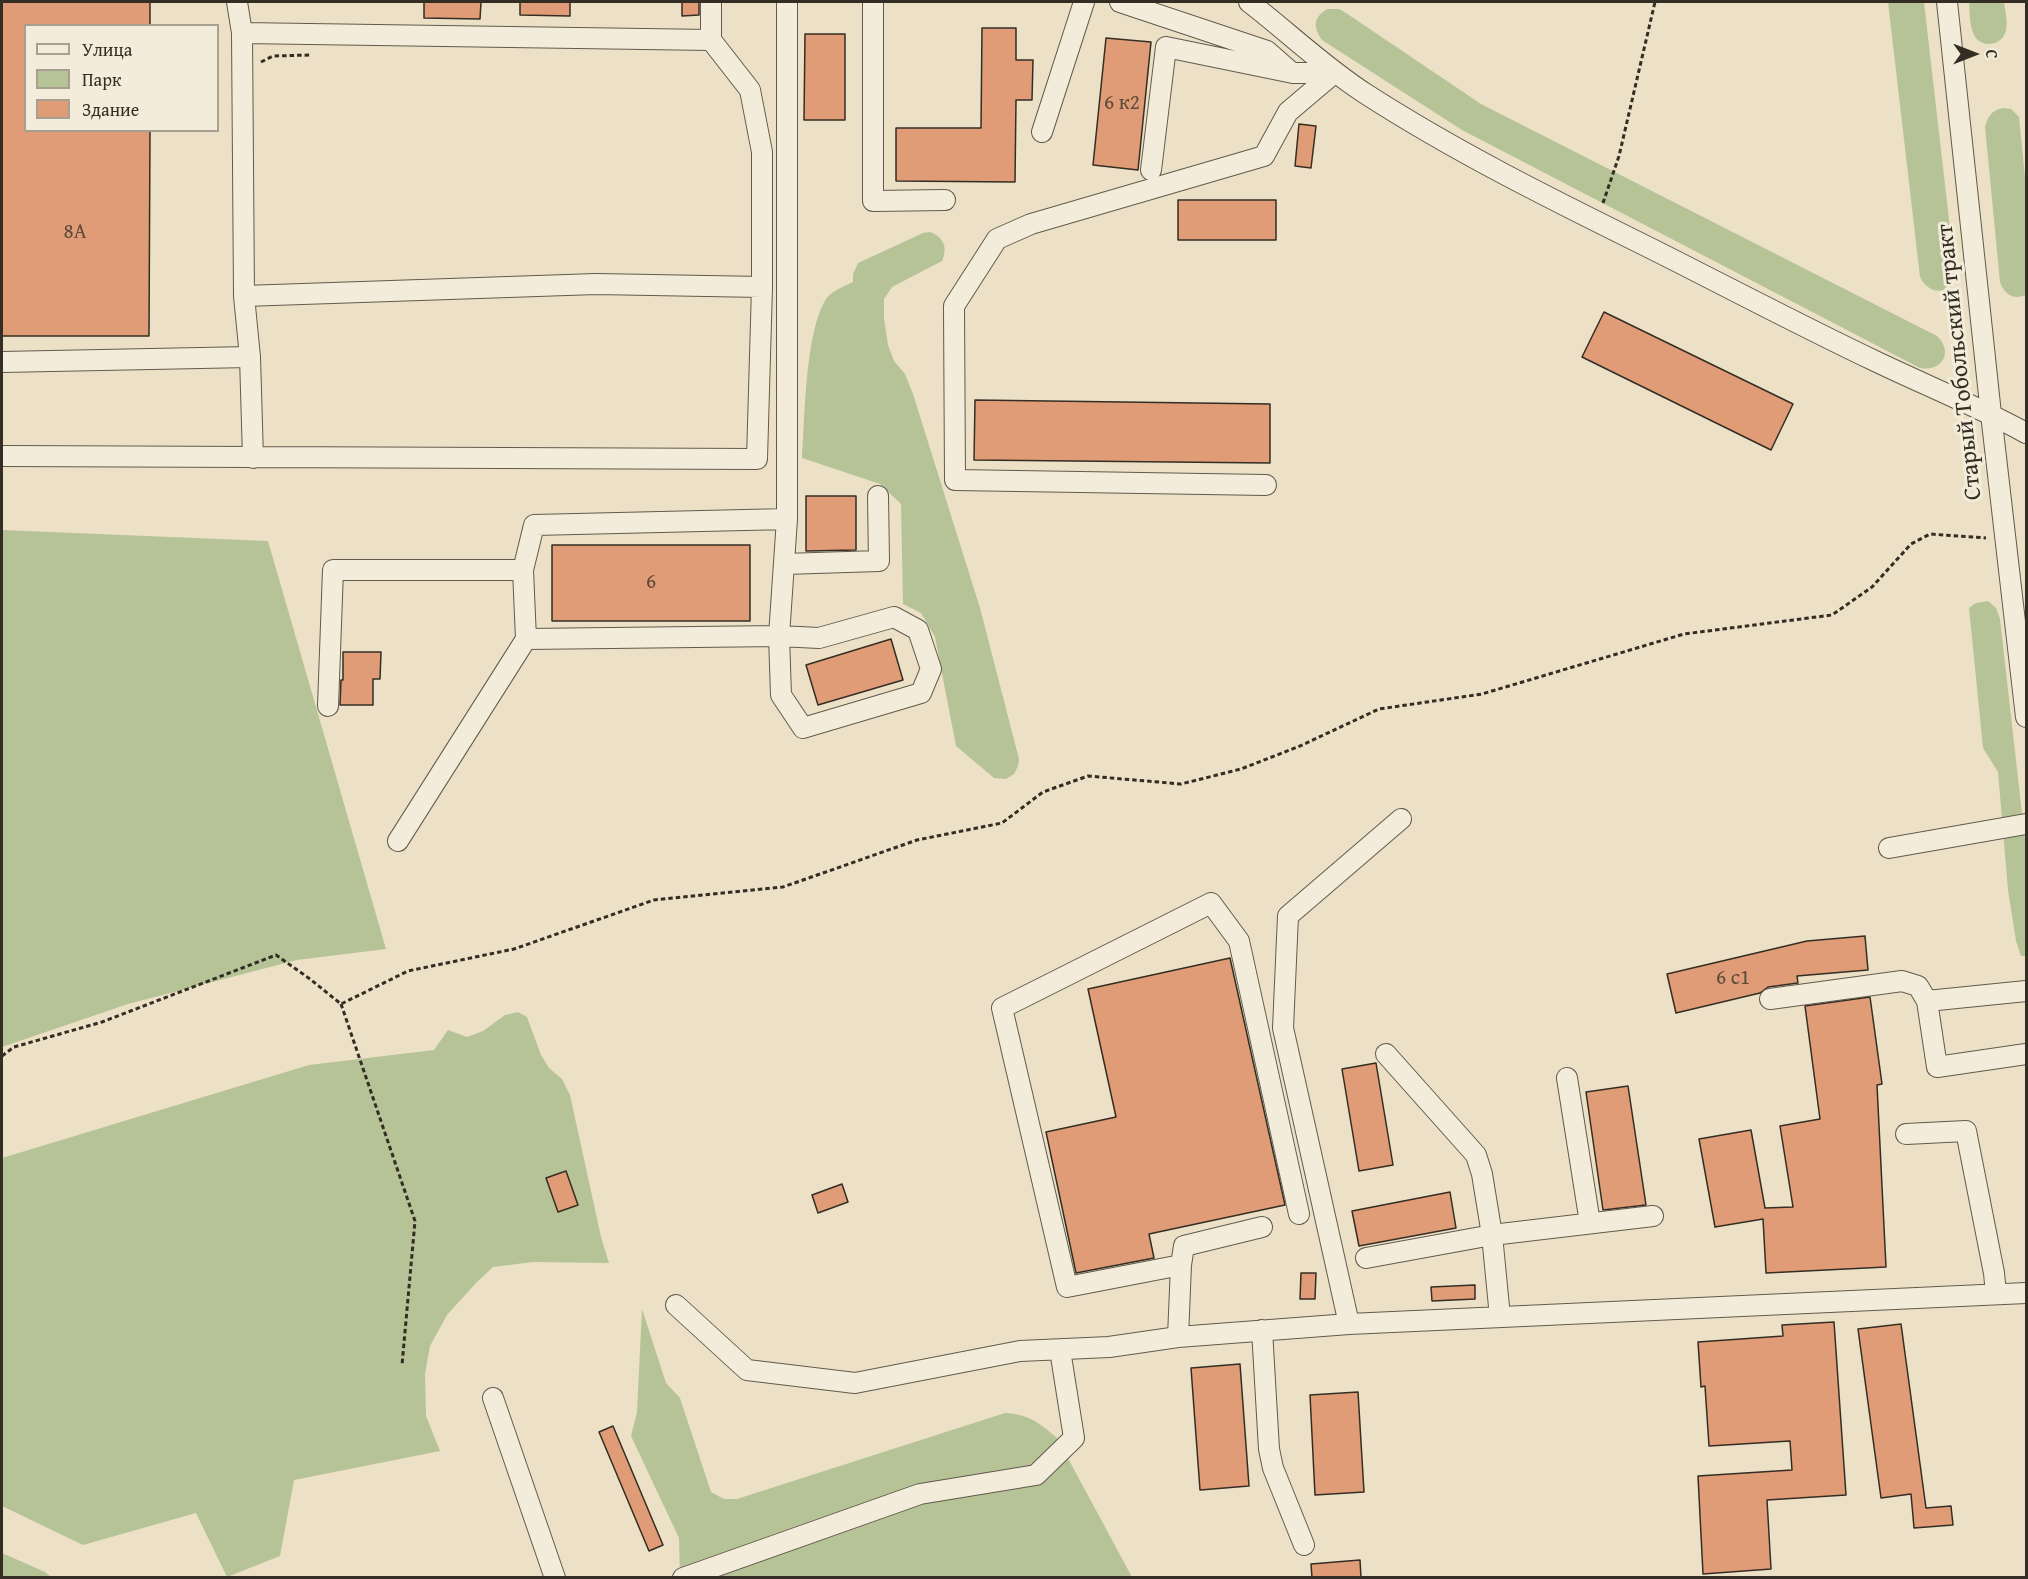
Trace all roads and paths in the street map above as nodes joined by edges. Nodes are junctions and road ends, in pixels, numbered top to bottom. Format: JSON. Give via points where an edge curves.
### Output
{"nodes":[{"id":1,"x":237,"y":2,"type":"edge"},
{"id":2,"x":711,"y":2,"type":"edge"},
{"id":3,"x":787,"y":2,"type":"edge"},
{"id":4,"x":873,"y":2,"type":"edge"},
{"id":5,"x":1084,"y":2,"type":"edge"},
{"id":6,"x":1120,"y":2,"type":"edge"},
{"id":7,"x":1249,"y":2,"type":"edge"},
{"id":8,"x":1655,"y":2,"type":"edge"},
{"id":9,"x":1947,"y":2,"type":"edge"},
{"id":10,"x":242,"y":33,"type":"junction"},
{"id":11,"x":711,"y":40,"type":"junction"},
{"id":12,"x":321,"y":55,"type":"dead end"},
{"id":13,"x":255,"y":66,"type":"dead end"},
{"id":14,"x":1334,"y":73,"type":"junction"},
{"id":15,"x":1293,"y":74,"type":"junction"},
{"id":16,"x":1042,"y":132,"type":"dead end"},
{"id":17,"x":1151,"y":170,"type":"dead end"},
{"id":18,"x":945,"y":200,"type":"dead end"},
{"id":19,"x":1597,"y":222,"type":"junction"},
{"id":20,"x":762,"y":287,"type":"junction"},
{"id":21,"x":244,"y":296,"type":"junction"},
{"id":22,"x":250,"y":357,"type":"junction"},
{"id":23,"x":2,"y":362,"type":"edge"},
{"id":24,"x":1991,"y":414,"type":"junction"},
{"id":25,"x":2026,"y":433,"type":"edge"},
{"id":26,"x":2,"y":456,"type":"edge"},
{"id":27,"x":252,"y":458,"type":"junction"},
{"id":28,"x":1266,"y":485,"type":"dead end"},
{"id":29,"x":878,"y":496,"type":"dead end"},
{"id":30,"x":787,"y":519,"type":"junction"},
{"id":31,"x":2005,"y":539,"type":"junction"},
{"id":32,"x":784,"y":564,"type":"junction"},
{"id":33,"x":523,"y":570,"type":"junction"},
{"id":34,"x":779,"y":636,"type":"junction"},
{"id":35,"x":526,"y":639,"type":"junction"},
{"id":36,"x":328,"y":706,"type":"dead end"},
{"id":37,"x":2026,"y":717,"type":"edge"},
{"id":38,"x":1401,"y":819,"type":"dead end"},
{"id":39,"x":2026,"y":824,"type":"edge"},
{"id":40,"x":398,"y":841,"type":"dead end"},
{"id":41,"x":1889,"y":848,"type":"dead end"},
{"id":42,"x":2026,"y":991,"type":"edge"},
{"id":43,"x":1770,"y":999,"type":"dead end"},
{"id":44,"x":1927,"y":1001,"type":"junction"},
{"id":45,"x":341,"y":1004,"type":"junction"},
{"id":46,"x":1386,"y":1054,"type":"dead end"},
{"id":47,"x":2026,"y":1054,"type":"edge"},
{"id":48,"x":2,"y":1056,"type":"edge"},
{"id":49,"x":1567,"y":1078,"type":"dead end"},
{"id":50,"x":1906,"y":1134,"type":"dead end"},
{"id":51,"x":1299,"y":1214,"type":"dead end"},
{"id":52,"x":1653,"y":1216,"type":"dead end"},
{"id":53,"x":1590,"y":1223,"type":"junction"},
{"id":54,"x":1262,"y":1227,"type":"dead end"},
{"id":55,"x":1492,"y":1235,"type":"junction"},
{"id":56,"x":1366,"y":1258,"type":"dead end"},
{"id":57,"x":1181,"y":1265,"type":"junction"},
{"id":58,"x":2026,"y":1293,"type":"edge"},
{"id":59,"x":1996,"y":1294,"type":"junction"},
{"id":60,"x":676,"y":1305,"type":"dead end"},
{"id":61,"x":1500,"y":1317,"type":"junction"},
{"id":62,"x":1349,"y":1324,"type":"junction"},
{"id":63,"x":1262,"y":1330,"type":"junction"},
{"id":64,"x":1178,"y":1337,"type":"junction"},
{"id":65,"x":1060,"y":1350,"type":"junction"},
{"id":66,"x":402,"y":1365,"type":"dead end"},
{"id":67,"x":493,"y":1398,"type":"dead end"},
{"id":68,"x":1304,"y":1545,"type":"dead end"},
{"id":69,"x":555,"y":1578,"type":"edge"},
{"id":70,"x":683,"y":1578,"type":"edge"}],
"edges":[{"from":1,"to":10,"type":"street"},
{"from":2,"to":11,"type":"street"},
{"from":3,"to":30,"type":"street"},
{"from":4,"to":18,"type":"street","via":[[873,201]]},
{"from":5,"to":16,"type":"street"},
{"from":6,"to":15,"type":"street","via":[[1267,51]]},
{"from":7,"to":14,"type":"street"},
{"from":8,"to":19,"type":"path","via":[[1619,156]]},
{"from":9,"to":24,"type":"street","name":"Старый Тобольский тракт"},
{"from":10,"to":11,"type":"street"},
{"from":10,"to":21,"type":"street"},
{"from":11,"to":20,"type":"street","via":[[750,90],[762,152]]},
{"from":12,"to":13,"type":"path","via":[[273,56]]},
{"from":14,"to":15,"type":"street"},
{"from":14,"to":19,"type":"street","via":[[1446,142]]},
{"from":14,"to":28,"type":"street","via":[[1288,112],[1264,156],[1031,224],[997,239],[954,306],[955,480]]},
{"from":15,"to":17,"type":"street","via":[[1166,47]]},
{"from":19,"to":24,"type":"street","via":[[1875,361]]},
{"from":20,"to":21,"type":"street","via":[[596,284]]},
{"from":20,"to":27,"type":"street","via":[[757,459]]},
{"from":21,"to":22,"type":"street"},
{"from":22,"to":23,"type":"street"},
{"from":22,"to":27,"type":"street"},
{"from":24,"to":25,"type":"street"},
{"from":24,"to":31,"type":"street","name":"Старый Тобольский тракт"},
{"from":26,"to":27,"type":"street"},
{"from":29,"to":32,"type":"street","via":[[879,561]]},
{"from":30,"to":32,"type":"street"},
{"from":30,"to":33,"type":"street","via":[[534,525]]},
{"from":31,"to":37,"type":"street","name":"Старый Тобольский тракт"},
{"from":31,"to":45,"type":"path","via":[[1930,534],[1911,544],[1872,587],[1832,615],[1684,634],[1482,694],[1378,709],[1241,769],[1180,784],[1088,776],[1043,792],[1002,823],[917,840],[783,886],[654,900],[514,949],[408,971]]},
{"from":32,"to":34,"type":"street"},
{"from":33,"to":35,"type":"street"},
{"from":33,"to":36,"type":"street","via":[[333,570]]},
{"from":34,"to":34,"type":"street","via":[[819,638],[894,617],[918,630],[931,669],[921,693],[803,728],[781,695]]},
{"from":34,"to":35,"type":"street"},
{"from":35,"to":40,"type":"street"},
{"from":38,"to":62,"type":"street","via":[[1288,916],[1283,1028]]},
{"from":39,"to":41,"type":"street"},
{"from":42,"to":44,"type":"street"},
{"from":43,"to":44,"type":"street","via":[[1902,981],[1918,986]]},
{"from":44,"to":47,"type":"street","via":[[1937,1067]]},
{"from":45,"to":48,"type":"path","via":[[276,955],[102,1022],[14,1047]]},
{"from":45,"to":66,"type":"path","via":[[415,1221]]},
{"from":46,"to":55,"type":"street","via":[[1476,1155]]},
{"from":49,"to":53,"type":"street"},
{"from":50,"to":59,"type":"street","via":[[1966,1131]]},
{"from":51,"to":57,"type":"street","via":[[1239,941],[1211,903],[1002,1008],[1067,1287]]},
{"from":52,"to":53,"type":"street"},
{"from":53,"to":55,"type":"street"},
{"from":54,"to":57,"type":"street","via":[[1184,1246]]},
{"from":55,"to":56,"type":"street"},
{"from":55,"to":61,"type":"street"},
{"from":57,"to":64,"type":"street"},
{"from":58,"to":59,"type":"street"},
{"from":59,"to":61,"type":"street"},
{"from":60,"to":65,"type":"street","via":[[747,1370],[855,1383],[1020,1351]]},
{"from":61,"to":62,"type":"street"},
{"from":62,"to":63,"type":"street"},
{"from":63,"to":64,"type":"street"},
{"from":63,"to":68,"type":"street","via":[[1269,1449]]},
{"from":64,"to":65,"type":"street"},
{"from":65,"to":70,"type":"street","via":[[1074,1438],[1036,1475],[920,1494]]},
{"from":67,"to":69,"type":"street"}]}
